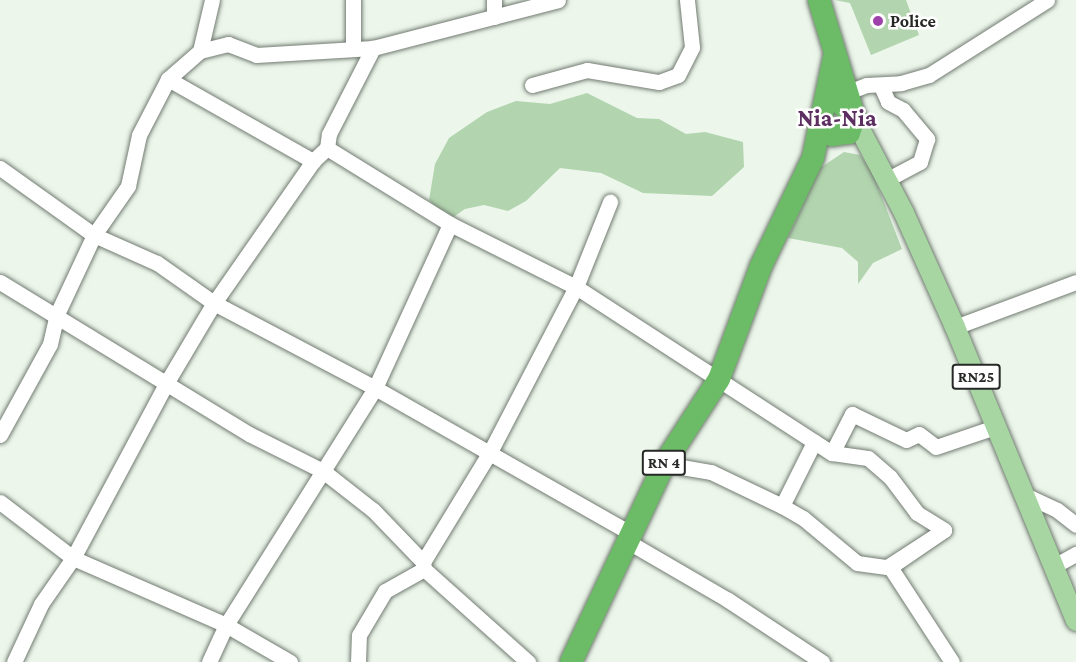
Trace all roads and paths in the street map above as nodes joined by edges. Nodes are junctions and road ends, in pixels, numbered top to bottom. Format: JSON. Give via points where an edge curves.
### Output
{"nodes":[{"id":1,"x":212,"y":0,"type":"edge"},
{"id":2,"x":353,"y":0,"type":"edge"},
{"id":3,"x":494,"y":0,"type":"edge"},
{"id":4,"x":558,"y":0,"type":"edge"},
{"id":5,"x":687,"y":0,"type":"edge"},
{"id":6,"x":819,"y":0,"type":"edge"},
{"id":7,"x":1047,"y":0,"type":"edge"},
{"id":8,"x":494,"y":17,"type":"junction"},
{"id":9,"x":353,"y":46,"type":"junction"},
{"id":10,"x":373,"y":48,"type":"junction"},
{"id":11,"x":200,"y":51,"type":"junction"},
{"id":12,"x":836,"y":53,"type":"junction"},
{"id":13,"x":168,"y":80,"type":"junction"},
{"id":14,"x":532,"y":85,"type":"dead end"},
{"id":15,"x":881,"y":86,"type":"junction"},
{"id":16,"x":843,"y":122,"type":"junction"},
{"id":17,"x":327,"y":148,"type":"junction"},
{"id":18,"x":313,"y":161,"type":"junction"},
{"id":19,"x":2,"y":175,"type":"edge"},
{"id":20,"x":888,"y":179,"type":"junction"},
{"id":21,"x":610,"y":202,"type":"dead end"},
{"id":22,"x":450,"y":224,"type":"junction"},
{"id":23,"x":94,"y":235,"type":"junction"},
{"id":24,"x":0,"y":282,"type":"edge"},
{"id":25,"x":1076,"y":282,"type":"edge"},
{"id":26,"x":576,"y":287,"type":"junction"},
{"id":27,"x":214,"y":303,"type":"junction"},
{"id":28,"x":57,"y":314,"type":"junction"},
{"id":29,"x":955,"y":327,"type":"junction"},
{"id":30,"x":719,"y":378,"type":"junction"},
{"id":31,"x":167,"y":382,"type":"junction"},
{"id":32,"x":375,"y":388,"type":"junction"},
{"id":33,"x":998,"y":426,"type":"junction"},
{"id":34,"x":0,"y":435,"type":"edge"},
{"id":35,"x":814,"y":442,"type":"junction"},
{"id":36,"x":490,"y":452,"type":"junction"},
{"id":37,"x":832,"y":453,"type":"junction"},
{"id":38,"x":664,"y":464,"type":"junction"},
{"id":39,"x":323,"y":471,"type":"junction"},
{"id":40,"x":1025,"y":495,"type":"junction"},
{"id":41,"x":0,"y":502,"type":"edge"},
{"id":42,"x":782,"y":506,"type":"junction"},
{"id":43,"x":1076,"y":525,"type":"edge"},
{"id":44,"x":944,"y":530,"type":"junction"},
{"id":45,"x":627,"y":536,"type":"junction"},
{"id":46,"x":1076,"y":554,"type":"edge"},
{"id":47,"x":73,"y":558,"type":"junction"},
{"id":48,"x":423,"y":566,"type":"junction"},
{"id":49,"x":1054,"y":566,"type":"junction"},
{"id":50,"x":1076,"y":621,"type":"edge"},
{"id":51,"x":226,"y":625,"type":"junction"},
{"id":52,"x":948,"y":661,"type":"edge"},
{"id":53,"x":14,"y":662,"type":"edge"},
{"id":54,"x":209,"y":662,"type":"edge"},
{"id":55,"x":290,"y":662,"type":"edge"},
{"id":56,"x":358,"y":662,"type":"edge"},
{"id":57,"x":528,"y":662,"type":"edge"},
{"id":58,"x":572,"y":662,"type":"edge"},
{"id":59,"x":822,"y":662,"type":"edge"}],
"edges":[{"from":1,"to":11,"type":"street"},
{"from":2,"to":9,"type":"street"},
{"from":3,"to":8,"type":"street"},
{"from":4,"to":8,"type":"street"},
{"from":5,"to":14,"type":"street","via":[[692,47],[678,75],[659,82],[587,70]]},
{"from":6,"to":12,"type":"highway"},
{"from":7,"to":15,"type":"street","via":[[928,75]]},
{"from":8,"to":10,"type":"street"},
{"from":9,"to":10,"type":"street"},
{"from":9,"to":11,"type":"street","via":[[276,55],[256,55],[228,44]]},
{"from":10,"to":17,"type":"street","via":[[329,134]]},
{"from":11,"to":13,"type":"street"},
{"from":12,"to":16,"type":"highway"},
{"from":12,"to":16,"type":"highway"},
{"from":13,"to":18,"type":"street"},
{"from":13,"to":23,"type":"street","via":[[140,135],[128,186]]},
{"from":15,"to":16,"type":"street","via":[[866,85]]},
{"from":15,"to":20,"type":"street","via":[[888,102],[903,110],[927,139],[920,162]]},
{"from":16,"to":20,"type":"main road","number":"RN25"},
{"from":16,"to":30,"type":"highway","number":"RN 4","via":[[813,158],[761,266]]},
{"from":17,"to":18,"type":"street"},
{"from":17,"to":22,"type":"street"},
{"from":18,"to":27,"type":"street"},
{"from":19,"to":23,"type":"street"},
{"from":20,"to":29,"type":"main road","number":"RN25"},
{"from":21,"to":26,"type":"street"},
{"from":22,"to":26,"type":"street"},
{"from":22,"to":32,"type":"street"},
{"from":23,"to":27,"type":"street","via":[[157,263]]},
{"from":23,"to":28,"type":"street"},
{"from":24,"to":28,"type":"street"},
{"from":25,"to":29,"type":"street"},
{"from":26,"to":30,"type":"street"},
{"from":26,"to":36,"type":"street"},
{"from":27,"to":31,"type":"street"},
{"from":27,"to":32,"type":"street"},
{"from":28,"to":31,"type":"street"},
{"from":28,"to":34,"type":"street","via":[[50,344]]},
{"from":29,"to":33,"type":"main road","number":"RN25"},
{"from":30,"to":35,"type":"street"},
{"from":30,"to":38,"type":"highway","number":"RN 4"},
{"from":31,"to":39,"type":"street","via":[[249,434]]},
{"from":31,"to":47,"type":"street"},
{"from":32,"to":36,"type":"street"},
{"from":32,"to":39,"type":"street"},
{"from":33,"to":37,"type":"street","via":[[936,447],[919,434],[906,440],[852,414]]},
{"from":33,"to":40,"type":"main road","number":"RN25"},
{"from":35,"to":37,"type":"street"},
{"from":35,"to":42,"type":"street"},
{"from":36,"to":45,"type":"street"},
{"from":36,"to":48,"type":"street"},
{"from":37,"to":44,"type":"street","via":[[867,458],[890,477],[917,513]]},
{"from":38,"to":42,"type":"street","via":[[711,472]]},
{"from":38,"to":45,"type":"highway","number":"RN 4"},
{"from":39,"to":48,"type":"street","via":[[373,510]]},
{"from":39,"to":51,"type":"street"},
{"from":40,"to":43,"type":"street","via":[[1057,510]]},
{"from":40,"to":49,"type":"main road","number":"RN25"},
{"from":41,"to":47,"type":"street"},
{"from":42,"to":44,"type":"street","via":[[803,518],[857,563],[887,567]]},
{"from":44,"to":52,"type":"street","via":[[890,567]]},
{"from":45,"to":58,"type":"highway","number":"RN 4"},
{"from":45,"to":59,"type":"street"},
{"from":46,"to":49,"type":"street"},
{"from":47,"to":51,"type":"street"},
{"from":47,"to":53,"type":"street","via":[[41,604]]},
{"from":48,"to":56,"type":"street","via":[[385,591],[359,635]]},
{"from":48,"to":57,"type":"street"},
{"from":49,"to":50,"type":"main road","number":"RN25"},
{"from":51,"to":54,"type":"street"},
{"from":51,"to":55,"type":"street"}]}
